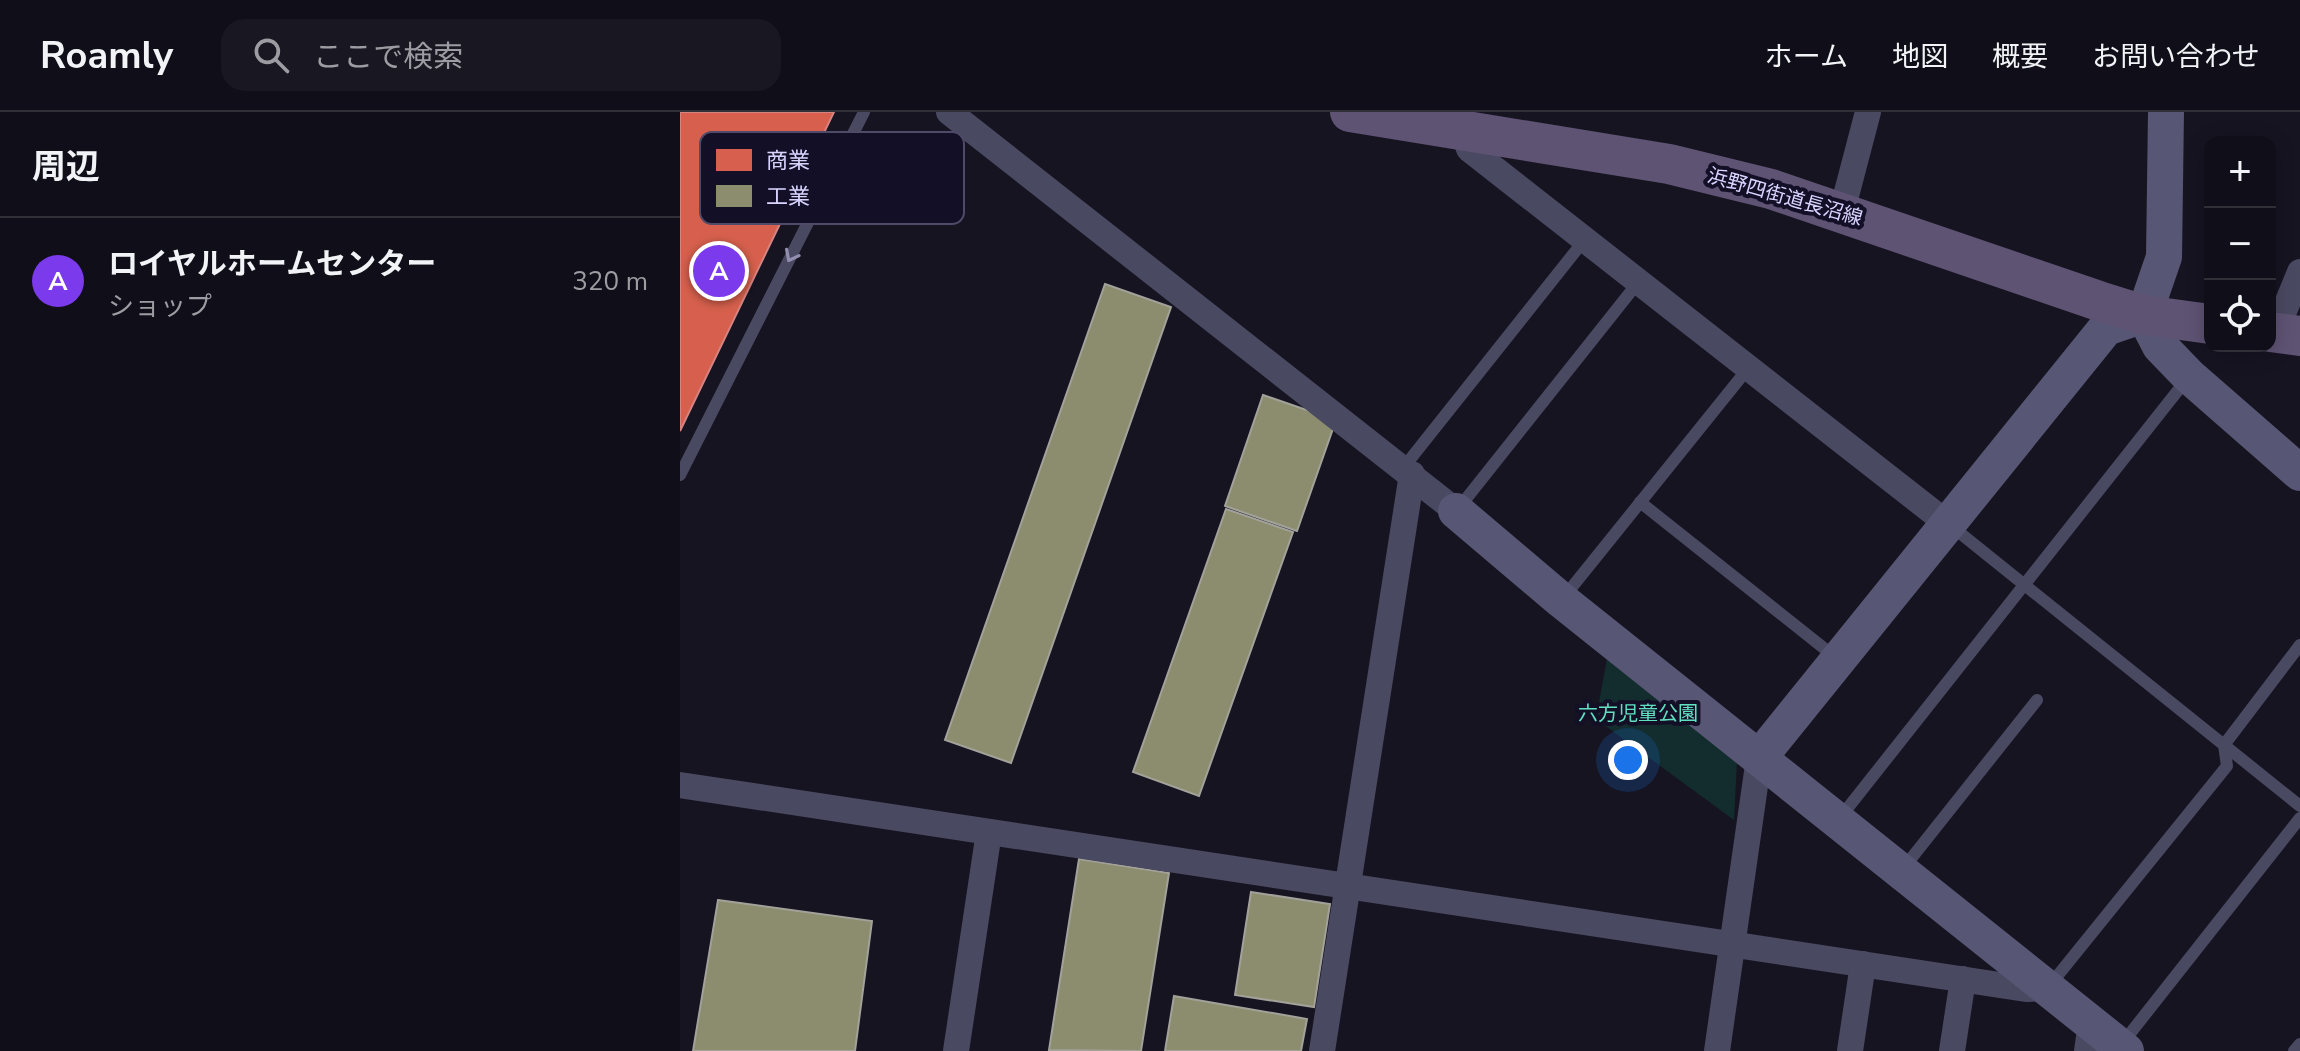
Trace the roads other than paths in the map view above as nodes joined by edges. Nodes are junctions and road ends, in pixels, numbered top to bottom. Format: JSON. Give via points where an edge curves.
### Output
{"nodes":[{"id":1,"x":864,"y":112,"type":"edge"},
{"id":2,"x":949,"y":112,"type":"edge"},
{"id":3,"x":1350,"y":112,"type":"edge"},
{"id":4,"x":1868,"y":112,"type":"edge"},
{"id":5,"x":2166,"y":112,"type":"edge"},
{"id":6,"x":1486,"y":125,"type":"edge"},
{"id":7,"x":854,"y":132,"type":"edge"},
{"id":8,"x":1842,"y":211,"type":"junction"},
{"id":9,"x":807,"y":224,"type":"edge"},
{"id":10,"x":1586,"y":238,"type":"junction"},
{"id":11,"x":2300,"y":272,"type":"edge"},
{"id":12,"x":1640,"y":280,"type":"junction"},
{"id":13,"x":2144,"y":315,"type":"junction"},
{"id":14,"x":2204,"y":323,"type":"edge"},
{"id":15,"x":2282,"y":334,"type":"edge"},
{"id":16,"x":1750,"y":366,"type":"junction"},
{"id":17,"x":2189,"y":376,"type":"junction"},
{"id":18,"x":1408,"y":470,"type":"junction"},
{"id":19,"x":2300,"y":473,"type":"edge"},
{"id":20,"x":680,"y":475,"type":"edge"},
{"id":21,"x":1640,"y":502,"type":"junction"},
{"id":22,"x":1456,"y":511,"type":"junction"},
{"id":23,"x":1948,"y":524,"type":"junction"},
{"id":24,"x":2026,"y":587,"type":"junction"},
{"id":25,"x":1561,"y":600,"type":"junction"},
{"id":26,"x":2300,"y":645,"type":"edge"},
{"id":27,"x":1838,"y":660,"type":"junction"},
{"id":28,"x":2037,"y":700,"type":"dead end"},
{"id":29,"x":2224,"y":745,"type":"junction"},
{"id":30,"x":1759,"y":758,"type":"junction"},
{"id":31,"x":680,"y":785,"type":"edge"},
{"id":32,"x":2300,"y":806,"type":"edge"},
{"id":33,"x":2300,"y":818,"type":"edge"},
{"id":34,"x":1838,"y":820,"type":"junction"},
{"id":35,"x":989,"y":832,"type":"junction"},
{"id":36,"x":1902,"y":871,"type":"junction"},
{"id":37,"x":1347,"y":886,"type":"junction"},
{"id":38,"x":1733,"y":944,"type":"junction"},
{"id":39,"x":1863,"y":964,"type":"junction"},
{"id":40,"x":1963,"y":979,"type":"junction"},
{"id":41,"x":2048,"y":988,"type":"junction"},
{"id":42,"x":2106,"y":1043,"type":"edge"},
{"id":43,"x":2300,"y":1044,"type":"edge"},
{"id":44,"x":956,"y":1051,"type":"edge"},
{"id":45,"x":1322,"y":1051,"type":"edge"},
{"id":46,"x":1717,"y":1051,"type":"edge"},
{"id":47,"x":1850,"y":1051,"type":"edge"},
{"id":48,"x":1952,"y":1051,"type":"edge"},
{"id":49,"x":2294,"y":1051,"type":"edge"}],
"edges":[{"from":1,"to":7,"type":"lane","one_way":true},
{"from":2,"to":18,"type":"street"},
{"from":3,"to":6,"type":"main road","name":"浜野四街道長沼線"},
{"from":4,"to":8,"type":"street"},
{"from":5,"to":13,"type":"street","via":[[2164,257]]},
{"from":6,"to":8,"type":"main road","name":"浜野四街道長沼線","via":[[1669,164]]},
{"from":6,"to":10,"type":"street","via":[[1469,149]]},
{"from":8,"to":13,"type":"main road","name":"浜野四街道長沼線"},
{"from":9,"to":20,"type":"lane","one_way":true},
{"from":10,"to":12,"type":"street"},
{"from":10,"to":18,"type":"lane"},
{"from":11,"to":15,"type":"street"},
{"from":12,"to":16,"type":"street"},
{"from":12,"to":22,"type":"lane"},
{"from":13,"to":14,"type":"main road","name":"浜野四街道長沼線"},
{"from":13,"to":17,"type":"street","via":[[2160,346]]},
{"from":13,"to":23,"type":"street","via":[[2106,328]]},
{"from":16,"to":21,"type":"lane"},
{"from":16,"to":23,"type":"street"},
{"from":17,"to":19,"type":"street"},
{"from":17,"to":24,"type":"lane"},
{"from":18,"to":22,"type":"street"},
{"from":18,"to":37,"type":"street"},
{"from":21,"to":25,"type":"lane"},
{"from":21,"to":27,"type":"lane"},
{"from":22,"to":25,"type":"street"},
{"from":23,"to":24,"type":"lane"},
{"from":23,"to":27,"type":"street"},
{"from":24,"to":29,"type":"lane"},
{"from":24,"to":34,"type":"lane"},
{"from":25,"to":30,"type":"street"},
{"from":26,"to":29,"type":"lane"},
{"from":27,"to":30,"type":"street"},
{"from":28,"to":36,"type":"lane"},
{"from":29,"to":32,"type":"lane"},
{"from":29,"to":41,"type":"lane","via":[[2227,766]]},
{"from":30,"to":34,"type":"street"},
{"from":30,"to":38,"type":"street"},
{"from":31,"to":35,"type":"street"},
{"from":33,"to":42,"type":"lane"},
{"from":34,"to":36,"type":"street"},
{"from":35,"to":37,"type":"street"},
{"from":35,"to":44,"type":"street"},
{"from":36,"to":41,"type":"street"},
{"from":37,"to":38,"type":"street"},
{"from":37,"to":45,"type":"street"},
{"from":38,"to":39,"type":"street"},
{"from":38,"to":46,"type":"street"},
{"from":39,"to":40,"type":"street"},
{"from":39,"to":47,"type":"street"},
{"from":40,"to":41,"type":"street"},
{"from":40,"to":48,"type":"street"},
{"from":41,"to":42,"type":"street"},
{"from":43,"to":49,"type":"lane"}]}
